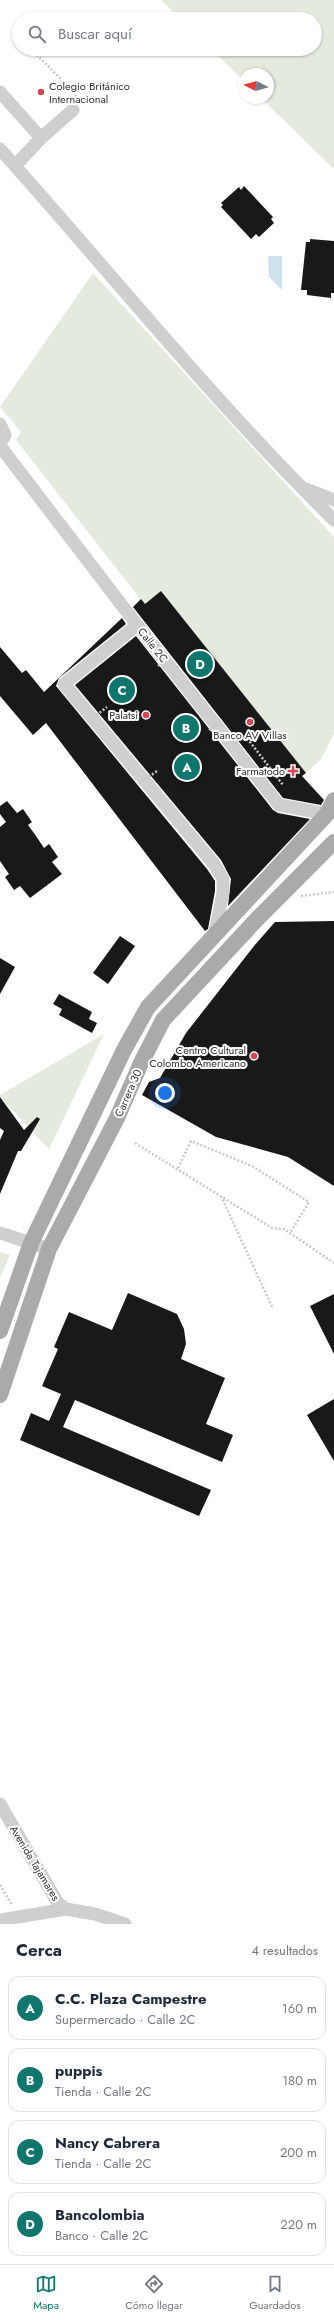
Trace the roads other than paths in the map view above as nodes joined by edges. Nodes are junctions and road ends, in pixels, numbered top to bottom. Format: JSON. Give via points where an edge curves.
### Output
{"nodes":[{"id":1,"x":0,"y":92,"type":"edge"},
{"id":2,"x":72,"y":110,"type":"road end"},
{"id":3,"x":41,"y":138,"type":"junction"},
{"id":4,"x":0,"y":149,"type":"edge"},
{"id":5,"x":15,"y":166,"type":"junction"},
{"id":6,"x":0,"y":424,"type":"edge"},
{"id":7,"x":0,"y":445,"type":"edge"},
{"id":8,"x":300,"y":486,"type":"junction"},
{"id":9,"x":334,"y":500,"type":"edge"},
{"id":10,"x":334,"y":520,"type":"edge"},
{"id":11,"x":137,"y":626,"type":"junction"},
{"id":12,"x":330,"y":807,"type":"edge"},
{"id":13,"x":334,"y":842,"type":"edge"},
{"id":14,"x":215,"y":933,"type":"junction"},
{"id":15,"x":0,"y":1233,"type":"edge"},
{"id":16,"x":32,"y":1243,"type":"junction"},
{"id":17,"x":49,"y":1249,"type":"junction"},
{"id":18,"x":0,"y":1330,"type":"edge"},
{"id":19,"x":0,"y":1395,"type":"edge"},
{"id":20,"x":0,"y":1804,"type":"edge"},
{"id":21,"x":66,"y":1909,"type":"junction"},
{"id":22,"x":0,"y":1920,"type":"edge"},
{"id":23,"x":125,"y":1924,"type":"edge"}],
"edges":[{"from":1,"to":3,"type":"street"},
{"from":2,"to":3,"type":"street"},
{"from":3,"to":5,"type":"street"},
{"from":4,"to":5,"type":"street"},
{"from":5,"to":8,"type":"street"},
{"from":6,"to":7,"type":"street","via":[[5,435]]},
{"from":7,"to":11,"type":"street","name":"Calle 2C"},
{"from":8,"to":9,"type":"street"},
{"from":8,"to":10,"type":"street"},
{"from":11,"to":12,"type":"street","name":"Calle 2C","via":[[279,805]]},
{"from":11,"to":14,"type":"street","via":[[64,684],[220,874],[223,879],[223,892]]},
{"from":12,"to":14,"type":"main road","name":"Carrera 30"},
{"from":13,"to":17,"type":"main road","name":"Carrera 30","via":[[163,1020],[117,1118]]},
{"from":14,"to":16,"type":"main road","name":"Carrera 30","via":[[148,1007],[124,1050]]},
{"from":15,"to":16,"type":"street"},
{"from":16,"to":17,"type":"street"},
{"from":16,"to":18,"type":"main road","name":"Carrera 30"},
{"from":17,"to":19,"type":"main road","name":"Carrera 30"},
{"from":20,"to":21,"type":"street","name":"Avenida Tajamares","via":[[54,1898]]},
{"from":21,"to":22,"type":"street"},
{"from":21,"to":23,"type":"street","name":"Avenida Tajamares","via":[[95,1914]]}]}
